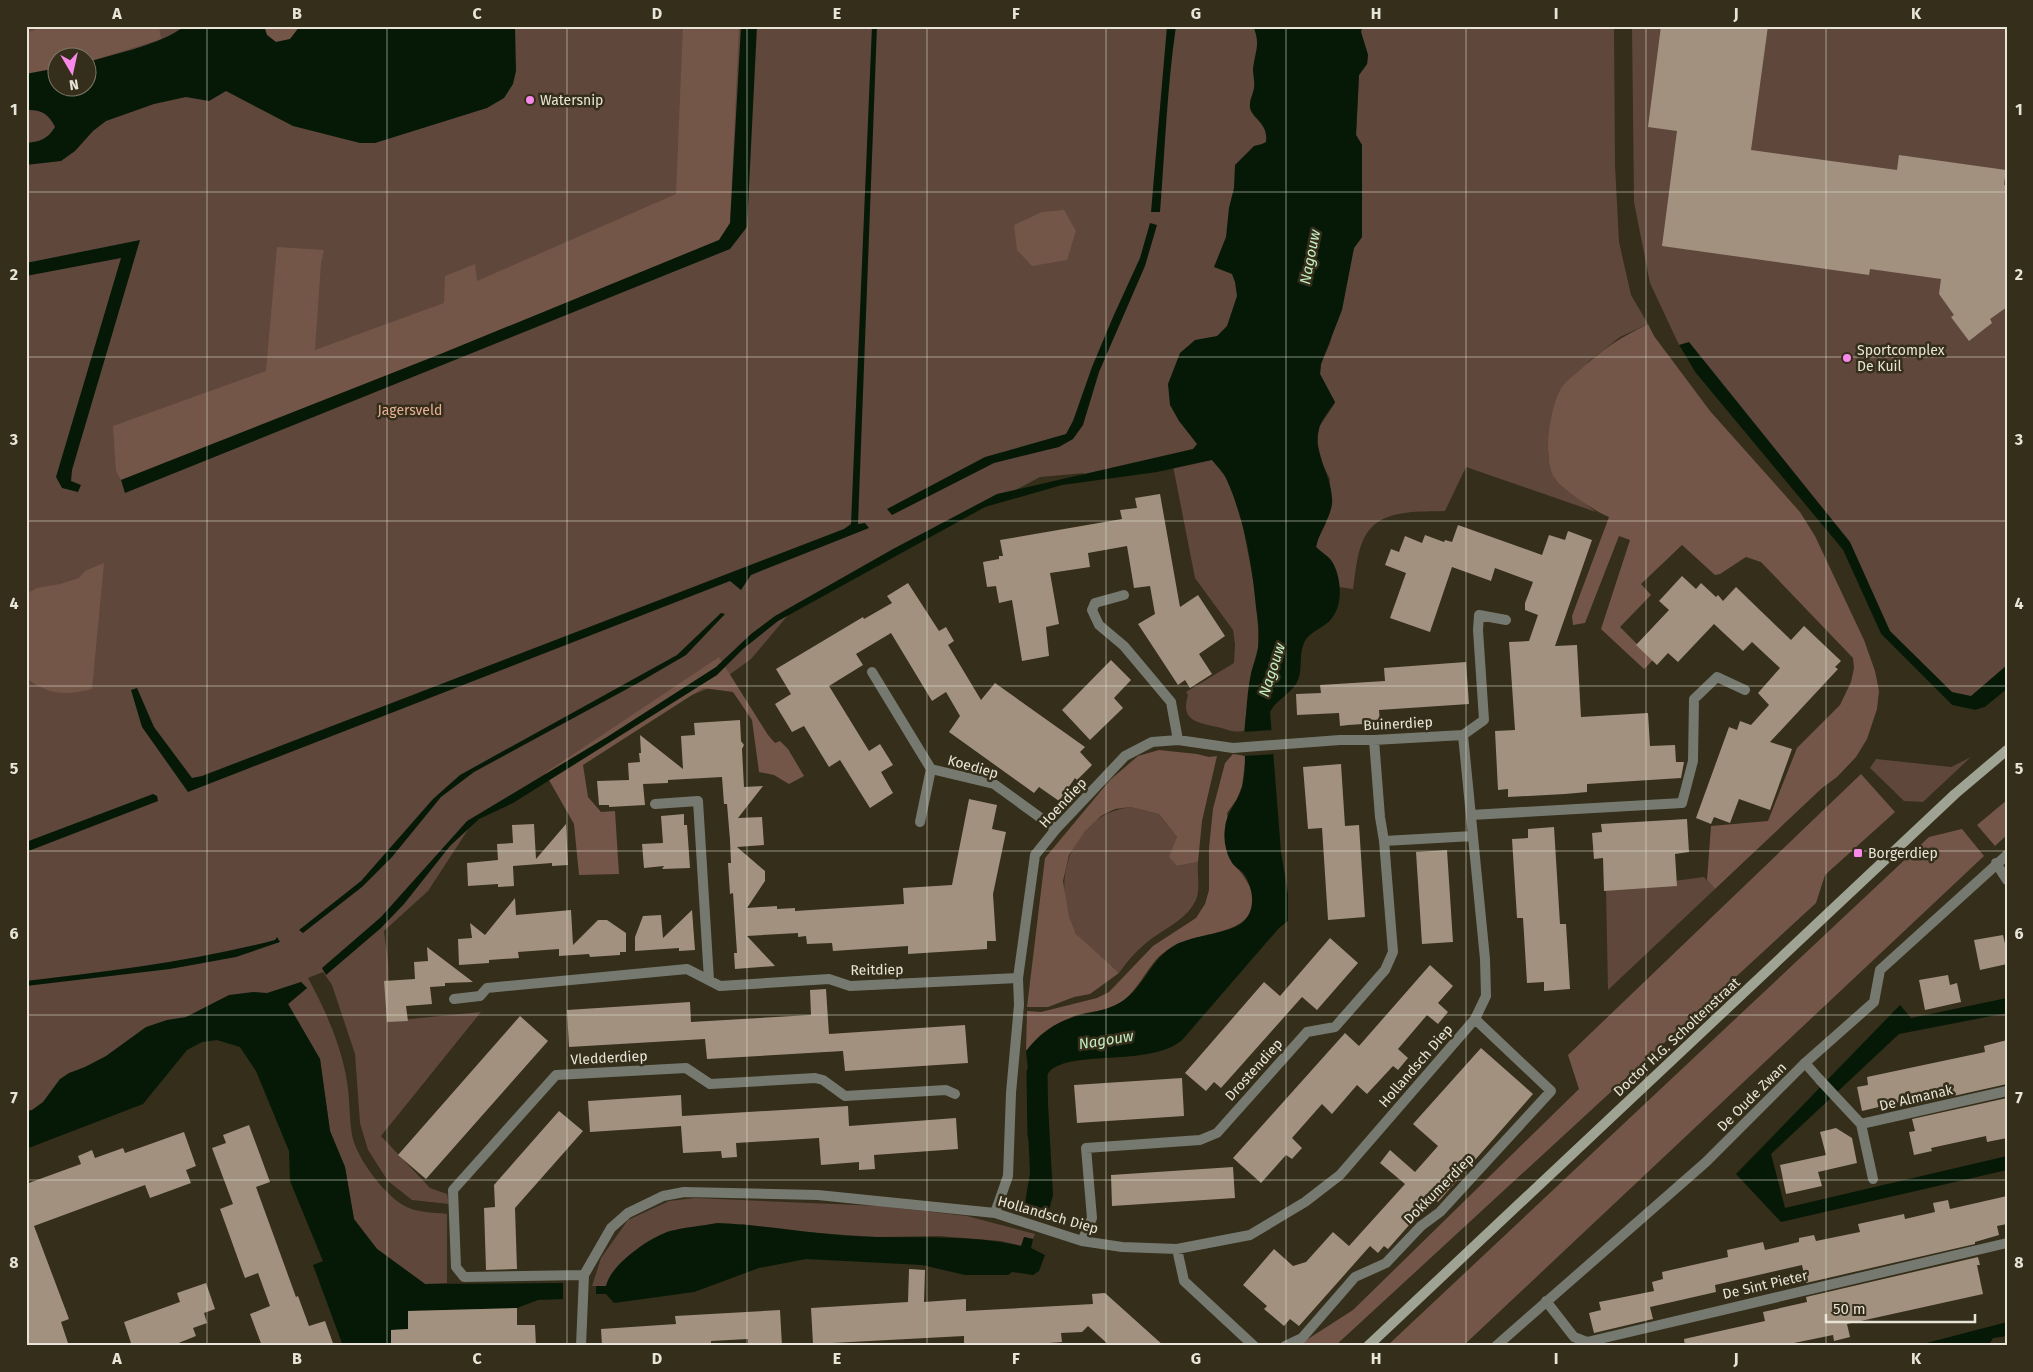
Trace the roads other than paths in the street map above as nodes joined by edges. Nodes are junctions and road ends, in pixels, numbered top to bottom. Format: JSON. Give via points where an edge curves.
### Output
{"nodes":[{"id":1,"x":1124,"y":595,"type":"dead end"},
{"id":2,"x":1506,"y":620,"type":"dead end"},
{"id":3,"x":872,"y":672,"type":"dead end"},
{"id":4,"x":1745,"y":690,"type":"dead end"},
{"id":5,"x":1463,"y":735,"type":"junction"},
{"id":6,"x":1178,"y":740,"type":"junction"},
{"id":7,"x":1374,"y":740,"type":"junction"},
{"id":8,"x":2007,"y":750,"type":"edge"},
{"id":9,"x":931,"y":769,"type":"junction"},
{"id":10,"x":655,"y":804,"type":"dead end"},
{"id":11,"x":1470,"y":815,"type":"junction"},
{"id":12,"x":920,"y":822,"type":"dead end"},
{"id":13,"x":1056,"y":829,"type":"junction"},
{"id":14,"x":1473,"y":836,"type":"junction"},
{"id":15,"x":1384,"y":840,"type":"junction"},
{"id":16,"x":2007,"y":855,"type":"edge"},
{"id":17,"x":1996,"y":863,"type":"junction"},
{"id":18,"x":2007,"y":880,"type":"edge"},
{"id":19,"x":1018,"y":978,"type":"junction"},
{"id":20,"x":709,"y":980,"type":"junction"},
{"id":21,"x":454,"y":999,"type":"dead end"},
{"id":22,"x":1475,"y":1019,"type":"junction"},
{"id":23,"x":1805,"y":1063,"type":"junction"},
{"id":24,"x":2007,"y":1091,"type":"edge"},
{"id":25,"x":955,"y":1094,"type":"dead end"},
{"id":26,"x":1861,"y":1124,"type":"junction"},
{"id":27,"x":1873,"y":1179,"type":"dead end"},
{"id":28,"x":995,"y":1213,"type":"junction"},
{"id":29,"x":1082,"y":1241,"type":"junction"},
{"id":30,"x":2007,"y":1243,"type":"edge"},
{"id":31,"x":1177,"y":1249,"type":"junction"},
{"id":32,"x":584,"y":1276,"type":"junction"},
{"id":33,"x":1546,"y":1301,"type":"junction"},
{"id":34,"x":581,"y":1346,"type":"edge"},
{"id":35,"x":1254,"y":1346,"type":"edge"},
{"id":36,"x":1285,"y":1346,"type":"edge"},
{"id":37,"x":1368,"y":1346,"type":"edge"},
{"id":38,"x":1496,"y":1346,"type":"edge"}],
"edges":[{"from":1,"to":6,"type":"street","via":[[1095,603],[1092,610],[1099,624],[1124,646],[1171,702]]},
{"from":2,"to":5,"type":"street","via":[[1480,615],[1478,630],[1484,720]]},
{"from":3,"to":9,"type":"street","name":"Koediep"},
{"from":4,"to":11,"type":"street","via":[[1717,677],[1694,699],[1693,761],[1682,803]]},
{"from":5,"to":7,"type":"street","name":"Buinerdiep"},
{"from":5,"to":11,"type":"street","name":"Hollandsch Diep"},
{"from":6,"to":7,"type":"street","name":"Buinerdiep","via":[[1233,748]]},
{"from":6,"to":13,"type":"street","name":"Hoendiep","via":[[1152,742],[1125,756]]},
{"from":7,"to":15,"type":"street","name":"Drostendiep"},
{"from":8,"to":37,"type":"main road","name":"Doctor H.G. Scholtenstraat","via":[[1956,794]]},
{"from":9,"to":12,"type":"street","name":"Koediep"},
{"from":9,"to":13,"type":"street","name":"Koediep","via":[[994,784]]},
{"from":10,"to":20,"type":"street","via":[[698,802]]},
{"from":11,"to":14,"type":"street","name":"Hollandsch Diep"},
{"from":13,"to":19,"type":"street","name":"Hoendiep","via":[[1035,855]]},
{"from":14,"to":15,"type":"street"},
{"from":14,"to":22,"type":"street","name":"Hollandsch Diep","via":[[1486,996]]},
{"from":15,"to":29,"type":"street","name":"Drostendiep","via":[[1393,952],[1385,970],[1335,1027],[1307,1032],[1217,1132],[1200,1140],[1086,1148],[1092,1218]]},
{"from":16,"to":17,"type":"street","name":"De Oude Zwan"},
{"from":17,"to":18,"type":"street"},
{"from":17,"to":23,"type":"street","name":"De Oude Zwan","via":[[1880,970],[1874,1002]]},
{"from":19,"to":20,"type":"street","name":"Reitdiep","via":[[850,986],[829,979],[720,986]]},
{"from":19,"to":28,"type":"street","name":"Hoendiep","via":[[1008,1176]]},
{"from":20,"to":21,"type":"street","name":"Reitdiep","via":[[687,969],[487,988],[480,996]]},
{"from":22,"to":31,"type":"street","name":"Hollandsch Diep","via":[[1340,1175],[1305,1202],[1250,1235]]},
{"from":22,"to":36,"type":"street","name":"Dokkumerdiep","via":[[1551,1091],[1440,1212],[1421,1226],[1386,1263],[1355,1277],[1302,1338]]},
{"from":23,"to":26,"type":"street"},
{"from":23,"to":33,"type":"street","name":"De Oude Zwan","via":[[1706,1162]]},
{"from":24,"to":26,"type":"street","name":"De Almanak"},
{"from":25,"to":32,"type":"street","name":"Vledderdiep","via":[[946,1090],[845,1096],[818,1078],[710,1084],[686,1068],[556,1075],[453,1190],[456,1267],[464,1277]]},
{"from":26,"to":27,"type":"street"},
{"from":28,"to":29,"type":"street","name":"Hollandsch Diep"},
{"from":28,"to":32,"type":"street","name":"Hollandsch Diep","via":[[818,1195],[684,1192],[663,1196],[628,1213],[611,1228]]},
{"from":29,"to":31,"type":"street","name":"Hollandsch Diep","via":[[1122,1247]]},
{"from":30,"to":33,"type":"street","name":"De Sint Pieter","via":[[1587,1342],[1574,1337]]},
{"from":31,"to":35,"type":"street","via":[[1184,1281]]},
{"from":32,"to":34,"type":"street","name":"Hollandsch Diep"},
{"from":33,"to":38,"type":"street","name":"De Oude Zwan"}]}
